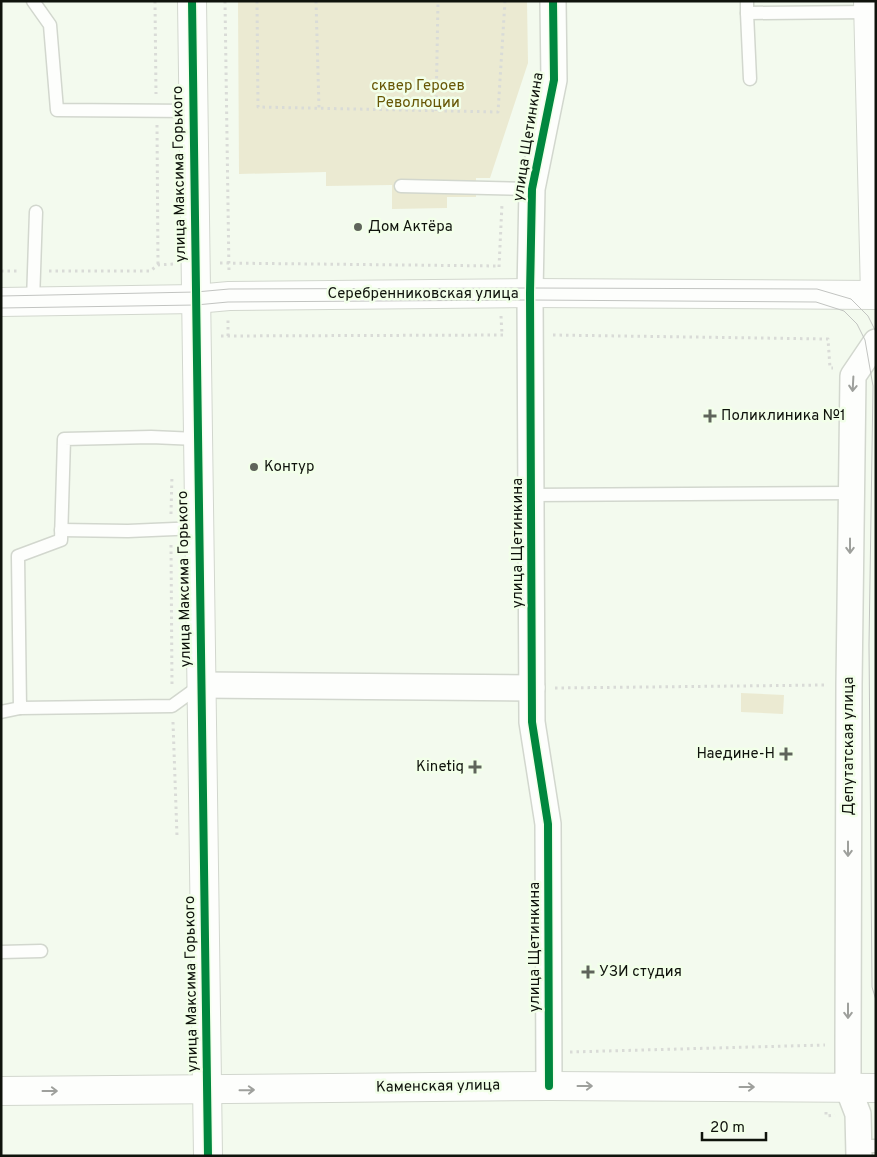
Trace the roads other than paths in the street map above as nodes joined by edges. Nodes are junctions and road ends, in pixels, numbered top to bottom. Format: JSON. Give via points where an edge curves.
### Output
{"nodes":[{"id":1,"x":33,"y":1,"type":"edge"},
{"id":2,"x":192,"y":1,"type":"edge"},
{"id":3,"x":553,"y":1,"type":"edge"},
{"id":4,"x":747,"y":7,"type":"edge"},
{"id":5,"x":868,"y":7,"type":"edge"},
{"id":6,"x":750,"y":79,"type":"dead end"},
{"id":7,"x":193,"y":111,"type":"junction"},
{"id":8,"x":401,"y":186,"type":"dead end"},
{"id":9,"x":532,"y":189,"type":"junction"},
{"id":10,"x":36,"y":212,"type":"dead end"},
{"id":11,"x":530,"y":294,"type":"junction"},
{"id":12,"x":875,"y":295,"type":"edge"},
{"id":13,"x":196,"y":299,"type":"junction"},
{"id":14,"x":33,"y":301,"type":"junction"},
{"id":15,"x":1,"y":302,"type":"edge"},
{"id":16,"x":876,"y":304,"type":"edge"},
{"id":17,"x":876,"y":342,"type":"edge"},
{"id":18,"x":197,"y":439,"type":"junction"},
{"id":19,"x":851,"y":494,"type":"junction"},
{"id":20,"x":531,"y":495,"type":"junction"},
{"id":21,"x":198,"y":528,"type":"junction"},
{"id":22,"x":62,"y":530,"type":"junction"},
{"id":23,"x":201,"y":685,"type":"junction"},
{"id":24,"x":532,"y":688,"type":"junction"},
{"id":25,"x":20,"y":708,"type":"junction"},
{"id":26,"x":1,"y":712,"type":"edge"},
{"id":27,"x":41,"y":951,"type":"dead end"},
{"id":28,"x":1,"y":952,"type":"edge"},
{"id":29,"x":549,"y":1086,"type":"junction"},
{"id":30,"x":837,"y":1088,"type":"junction"},
{"id":31,"x":876,"y":1088,"type":"edge"},
{"id":32,"x":207,"y":1090,"type":"junction"},
{"id":33,"x":1,"y":1091,"type":"edge"},
{"id":34,"x":865,"y":1149,"type":"edge"},
{"id":35,"x":208,"y":1156,"type":"edge"}],
"edges":[{"from":1,"to":7,"type":"lane","via":[[50,25],[57,110]]},
{"from":2,"to":7,"type":"street","name":"улица Максима Горького"},
{"from":3,"to":9,"type":"street","name":"улица Щетинкина","via":[[554,80]]},
{"from":4,"to":5,"type":"lane"},
{"from":4,"to":6,"type":"lane"},
{"from":5,"to":12,"type":"street"},
{"from":7,"to":13,"type":"street","name":"улица Максима Горького"},
{"from":8,"to":9,"type":"lane"},
{"from":9,"to":11,"type":"street","name":"улица Щетинкина"},
{"from":10,"to":14,"type":"lane"},
{"from":11,"to":12,"type":"street","name":"Серебренниковская улица"},
{"from":11,"to":13,"type":"street","name":"Серебренниковская улица","via":[[229,296]]},
{"from":11,"to":20,"type":"street","name":"улица Щетинкина"},
{"from":12,"to":16,"type":"street"},
{"from":13,"to":14,"type":"street","name":"Серебренниковская улица"},
{"from":13,"to":18,"type":"street","name":"улица Максима Горького"},
{"from":14,"to":15,"type":"street","name":"Серебренниковская улица"},
{"from":17,"to":19,"type":"street","name":"Депутатская улица","one_way":true,"via":[[853,376]]},
{"from":18,"to":21,"type":"street","name":"улица Максима Горького"},
{"from":18,"to":22,"type":"lane","via":[[64,440]]},
{"from":19,"to":20,"type":"lane"},
{"from":19,"to":30,"type":"street","name":"Депутатская улица","one_way":true,"via":[[849,685]]},
{"from":20,"to":24,"type":"street","name":"улица Щетинкина"},
{"from":21,"to":22,"type":"lane"},
{"from":21,"to":23,"type":"street","name":"улица Максима Горького"},
{"from":22,"to":25,"type":"lane","via":[[61,540],[18,556]]},
{"from":23,"to":24,"type":"street"},
{"from":23,"to":25,"type":"lane","via":[[172,706]]},
{"from":23,"to":32,"type":"street","name":"улица Максима Горького"},
{"from":24,"to":29,"type":"street","name":"улица Щетинкина","via":[[532,722],[548,824]]},
{"from":25,"to":26,"type":"lane"},
{"from":27,"to":28,"type":"lane"},
{"from":29,"to":30,"type":"street","name":"Каменская улица","one_way":true},
{"from":32,"to":29,"type":"street","name":"Каменская улица","one_way":true},
{"from":30,"to":31,"type":"street","name":"Каменская улица"},
{"from":30,"to":34,"type":"street","name":"Депутатская улица","via":[[858,1114]]},
{"from":33,"to":32,"type":"street","name":"Каменская улица","one_way":true},
{"from":32,"to":35,"type":"street","name":"улица Максима Горького"}]}
